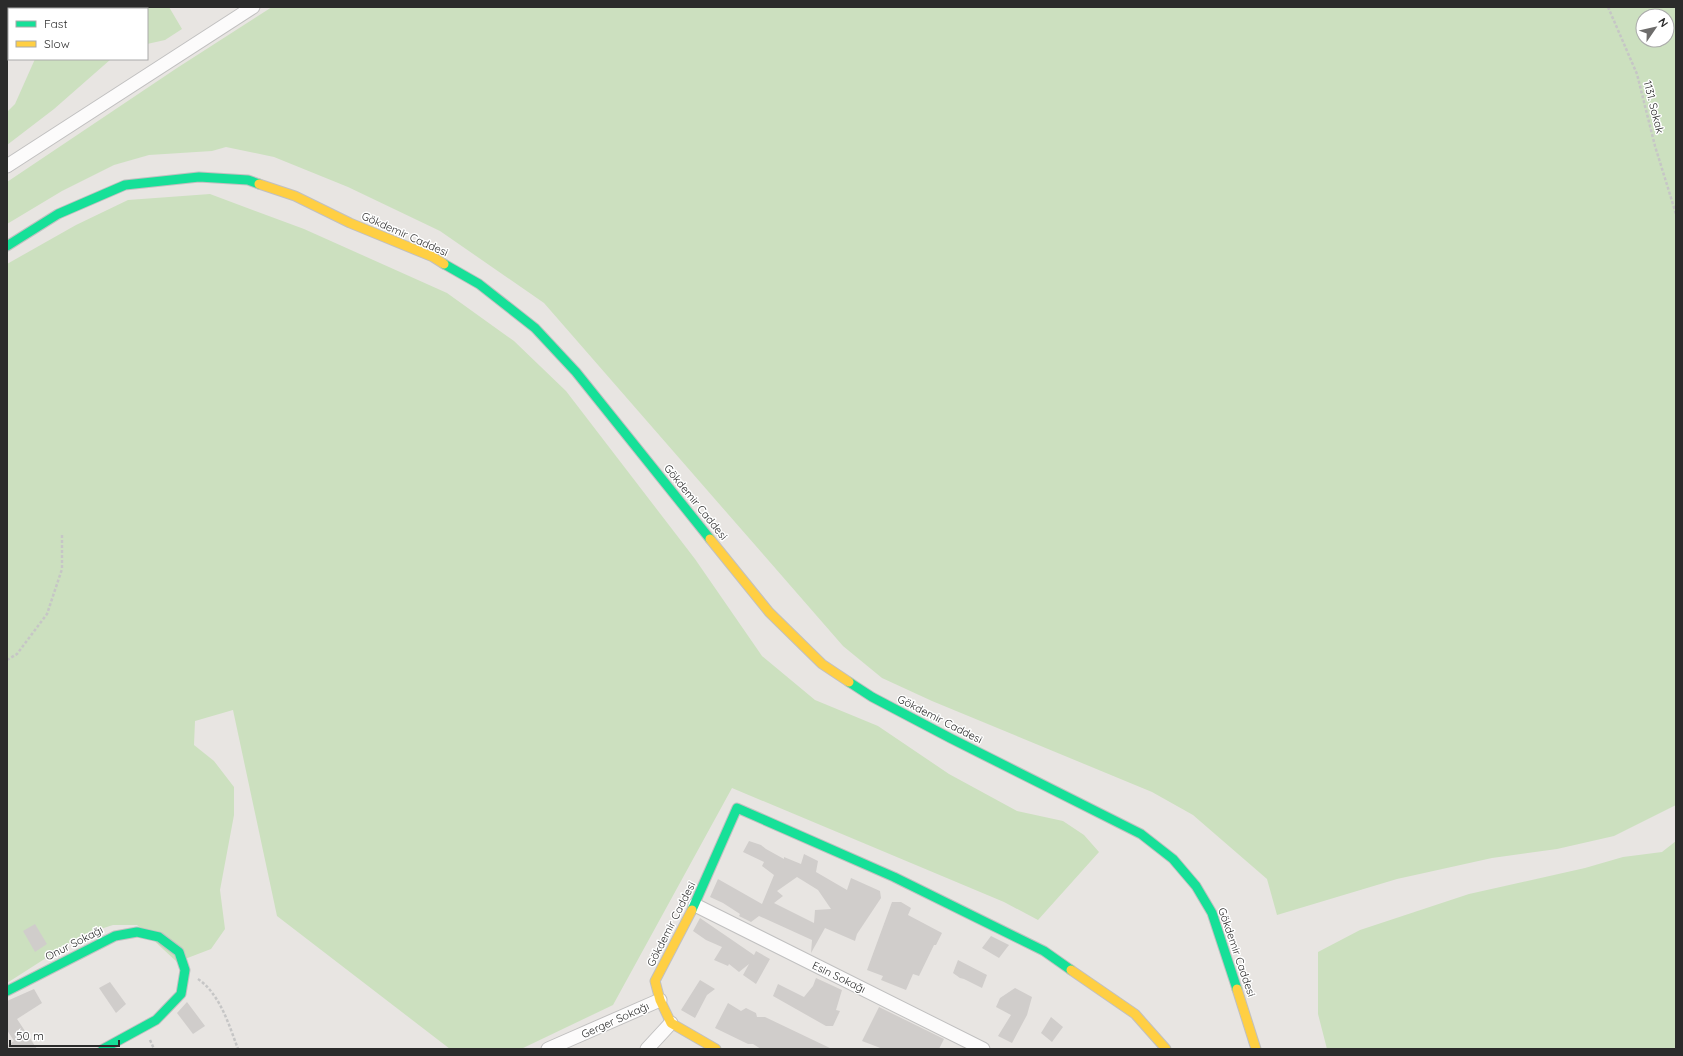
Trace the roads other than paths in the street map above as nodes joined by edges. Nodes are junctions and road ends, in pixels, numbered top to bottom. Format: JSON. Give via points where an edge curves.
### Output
{"nodes":[{"id":1,"x":253,"y":7,"type":"edge"},
{"id":2,"x":7,"y":166,"type":"edge"},
{"id":3,"x":7,"y":246,"type":"edge"},
{"id":4,"x":695,"y":905,"type":"junction"},
{"id":5,"x":7,"y":991,"type":"edge"},
{"id":6,"x":660,"y":1000,"type":"junction"},
{"id":7,"x":670,"y":1023,"type":"junction"},
{"id":8,"x":103,"y":1049,"type":"edge"},
{"id":9,"x":548,"y":1049,"type":"edge"},
{"id":10,"x":648,"y":1049,"type":"edge"},
{"id":11,"x":716,"y":1049,"type":"edge"},
{"id":12,"x":983,"y":1049,"type":"edge"},
{"id":13,"x":1166,"y":1049,"type":"edge"},
{"id":14,"x":1256,"y":1049,"type":"edge"}],
"edges":[{"from":1,"to":2,"type":"street"},
{"from":3,"to":14,"type":"main road","name":"Gökdemir Caddesi","via":[[58,214],[125,185],[199,177],[248,180],[295,196],[350,223],[433,257],[479,284],[535,328],[576,372],[769,612],[822,664],[872,697],[1141,834],[1173,859],[1196,886],[1212,913]]},
{"from":4,"to":6,"type":"main road","name":"Gökdemir Caddesi","via":[[655,981]]},
{"from":4,"to":12,"type":"street","name":"Esin Sokağı"},
{"from":4,"to":13,"type":"main road","name":"Gökdemir Caddesi","via":[[738,808],[894,877],[1044,951],[1135,1014]]},
{"from":5,"to":8,"type":"main road","name":"Onur Sokağı","via":[[115,936],[137,932],[159,937],[180,952],[185,970],[181,994],[156,1020]]},
{"from":6,"to":7,"type":"main road","name":"Gökdemir Caddesi"},
{"from":6,"to":9,"type":"street","name":"Gerger Sokağı"},
{"from":7,"to":10,"type":"street"},
{"from":7,"to":11,"type":"main road"}]}
